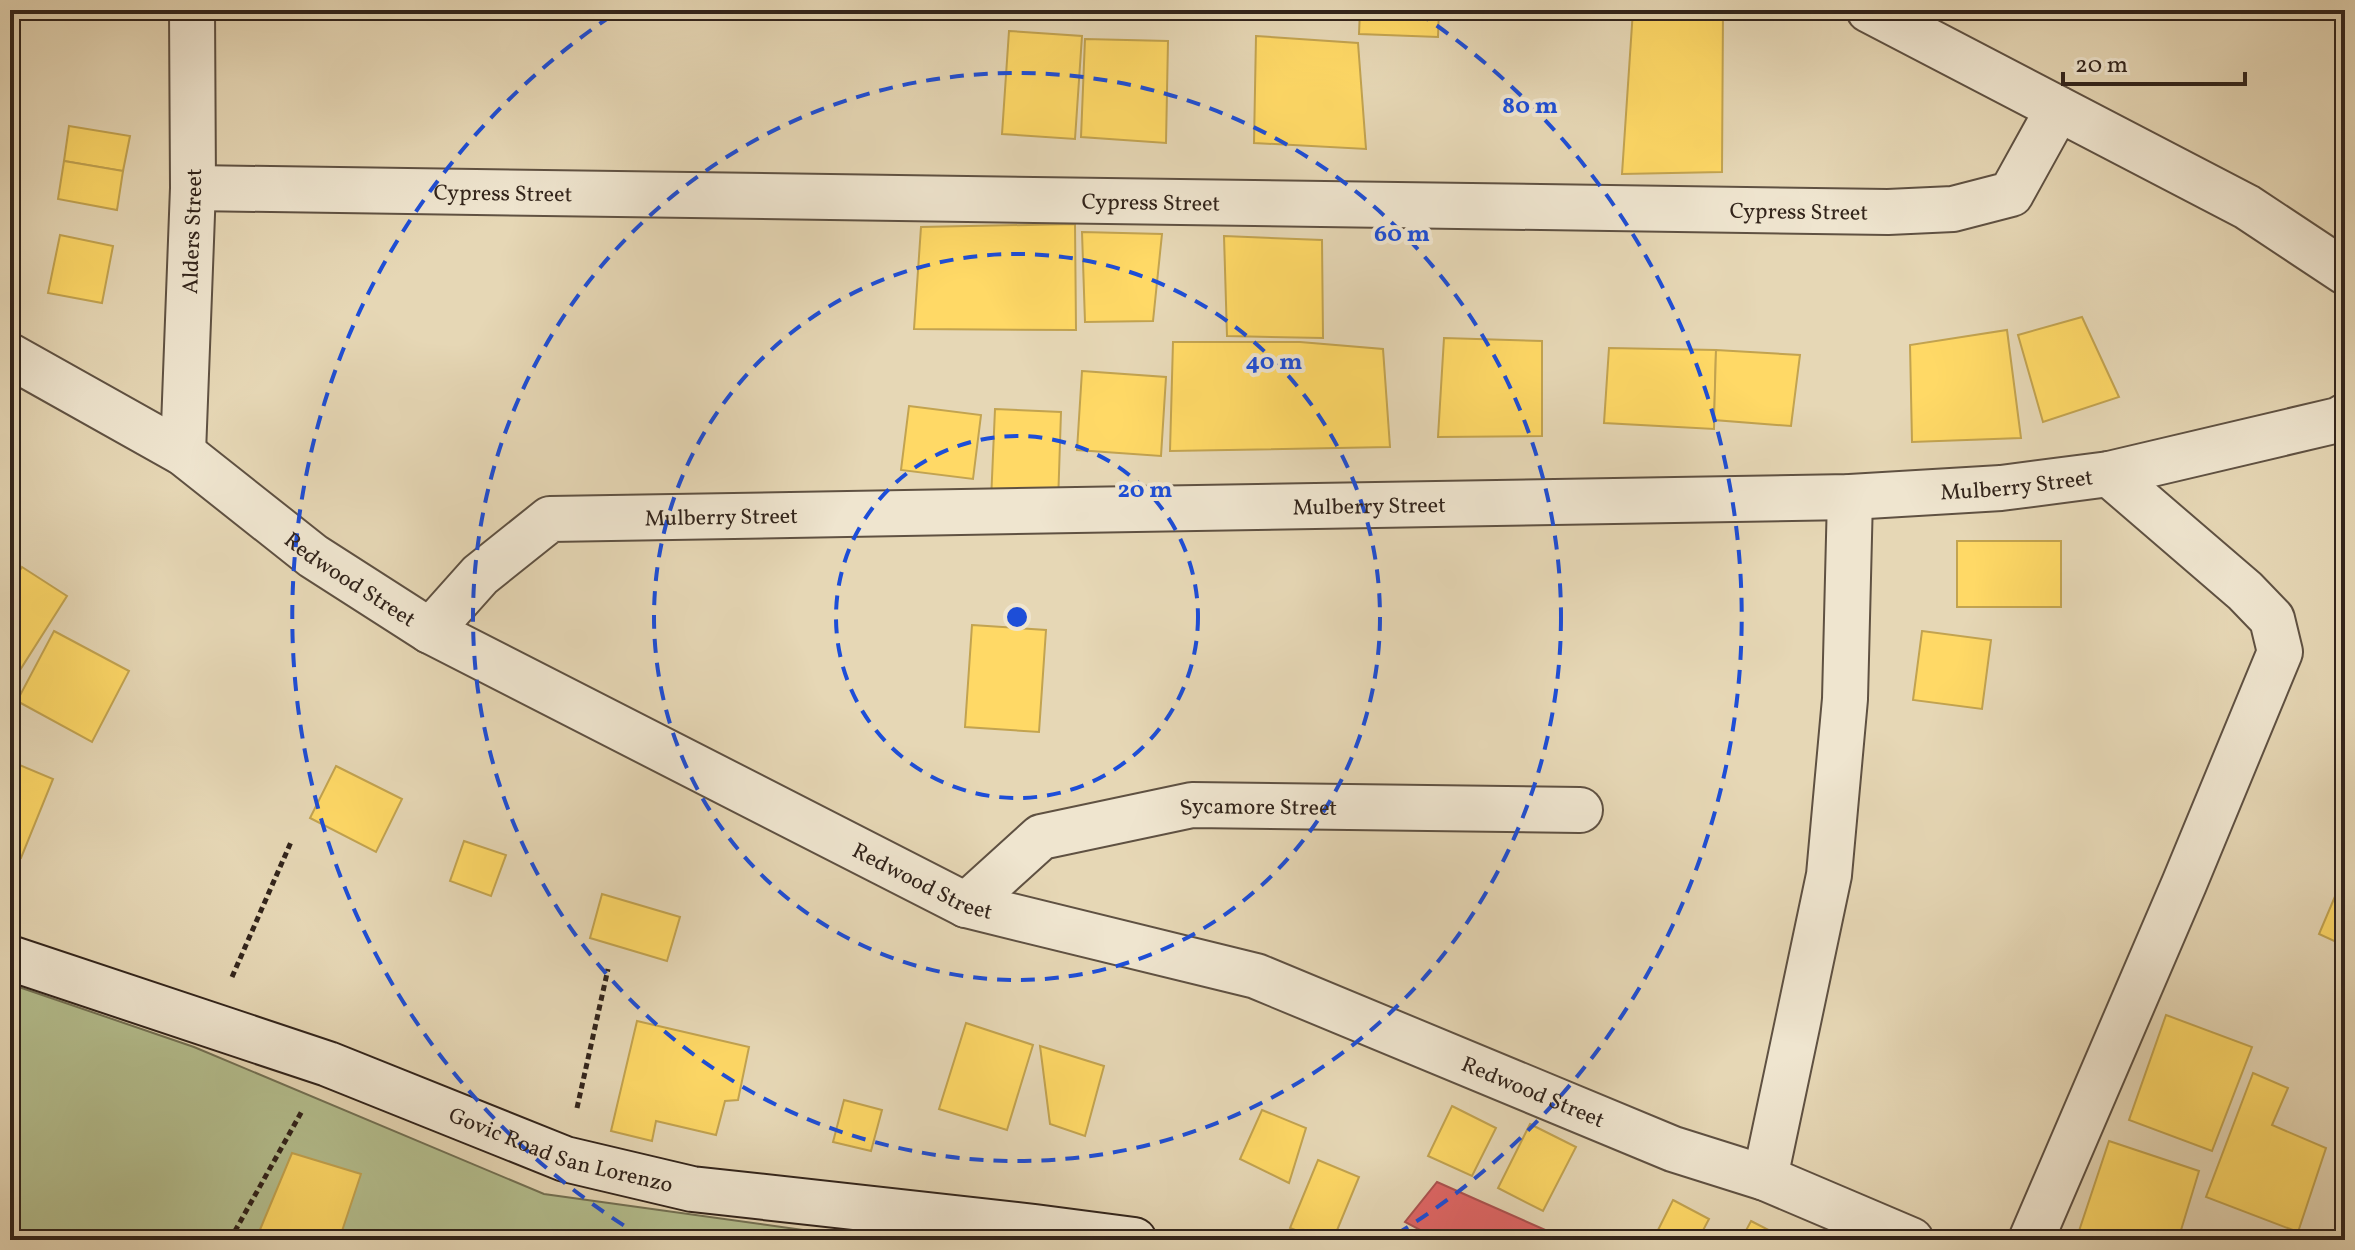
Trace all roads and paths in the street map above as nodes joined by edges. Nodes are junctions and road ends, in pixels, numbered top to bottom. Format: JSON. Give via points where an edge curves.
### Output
{"nodes":[{"id":1,"x":192,"y":10,"type":"edge"},
{"id":2,"x":1869,"y":10,"type":"edge"},
{"id":3,"x":2058,"y":109,"type":"junction"},
{"id":4,"x":193,"y":188,"type":"junction"},
{"id":5,"x":2345,"y":272,"type":"edge"},
{"id":6,"x":10,"y":356,"type":"edge"},
{"id":7,"x":2345,"y":416,"type":"edge"},
{"id":8,"x":183,"y":453,"type":"junction"},
{"id":9,"x":2109,"y":474,"type":"junction"},
{"id":10,"x":1850,"y":497,"type":"junction"},
{"id":11,"x":430,"y":631,"type":"junction"},
{"id":12,"x":1580,"y":810,"type":"dead end"},
{"id":13,"x":291,"y":842,"type":"dead end"},
{"id":14,"x":966,"y":905,"type":"junction"},
{"id":15,"x":10,"y":958,"type":"edge"},
{"id":16,"x":608,"y":969,"type":"dead end"},
{"id":17,"x":210,"y":1026,"type":"junction"},
{"id":18,"x":328,"y":1064,"type":"junction"},
{"id":19,"x":565,"y":1159,"type":"junction"},
{"id":20,"x":1765,"y":1178,"type":"junction"},
{"id":21,"x":230,"y":1240,"type":"edge"},
{"id":22,"x":1134,"y":1240,"type":"edge"},
{"id":23,"x":1911,"y":1240,"type":"edge"},
{"id":24,"x":2031,"y":1240,"type":"edge"}],
"edges":[{"from":1,"to":4,"type":"street","name":"Alders Street"},
{"from":2,"to":3,"type":"street"},
{"from":3,"to":4,"type":"street","name":"Cypress Street","via":[[2011,194],[1940,210]]},
{"from":3,"to":5,"type":"street","via":[[2247,207]]},
{"from":4,"to":8,"type":"street","name":"Alders Street"},
{"from":6,"to":8,"type":"street","name":"Redwood Street"},
{"from":7,"to":9,"type":"street","name":"Mulberry Street"},
{"from":8,"to":11,"type":"street","name":"Redwood Street","via":[[313,556]]},
{"from":9,"to":10,"type":"street","name":"Mulberry Street","via":[[2001,488]]},
{"from":9,"to":24,"type":"street","via":[[2272,619],[2280,652]]},
{"from":10,"to":11,"type":"street","name":"Mulberry Street","via":[[550,519],[480,575]]},
{"from":10,"to":20,"type":"street","via":[[1845,699],[1829,875]]},
{"from":11,"to":14,"type":"street","name":"Redwood Street"},
{"from":12,"to":14,"type":"street","name":"Sycamore Street","via":[[1192,805],[1041,837]]},
{"from":13,"to":17,"type":"path"},
{"from":14,"to":20,"type":"street","name":"Redwood Street","via":[[1256,976],[1673,1149]]},
{"from":15,"to":17,"type":"street","name":"Govic Road San Lorenzo"},
{"from":16,"to":19,"type":"path"},
{"from":17,"to":18,"type":"street","name":"Govic Road San Lorenzo"},
{"from":18,"to":19,"type":"street","name":"Govic Road San Lorenzo"},
{"from":18,"to":21,"type":"path"},
{"from":19,"to":22,"type":"street","name":"Govic Road San Lorenzo","via":[[692,1189]]},
{"from":20,"to":23,"type":"street","name":"Redwood Street"}]}
